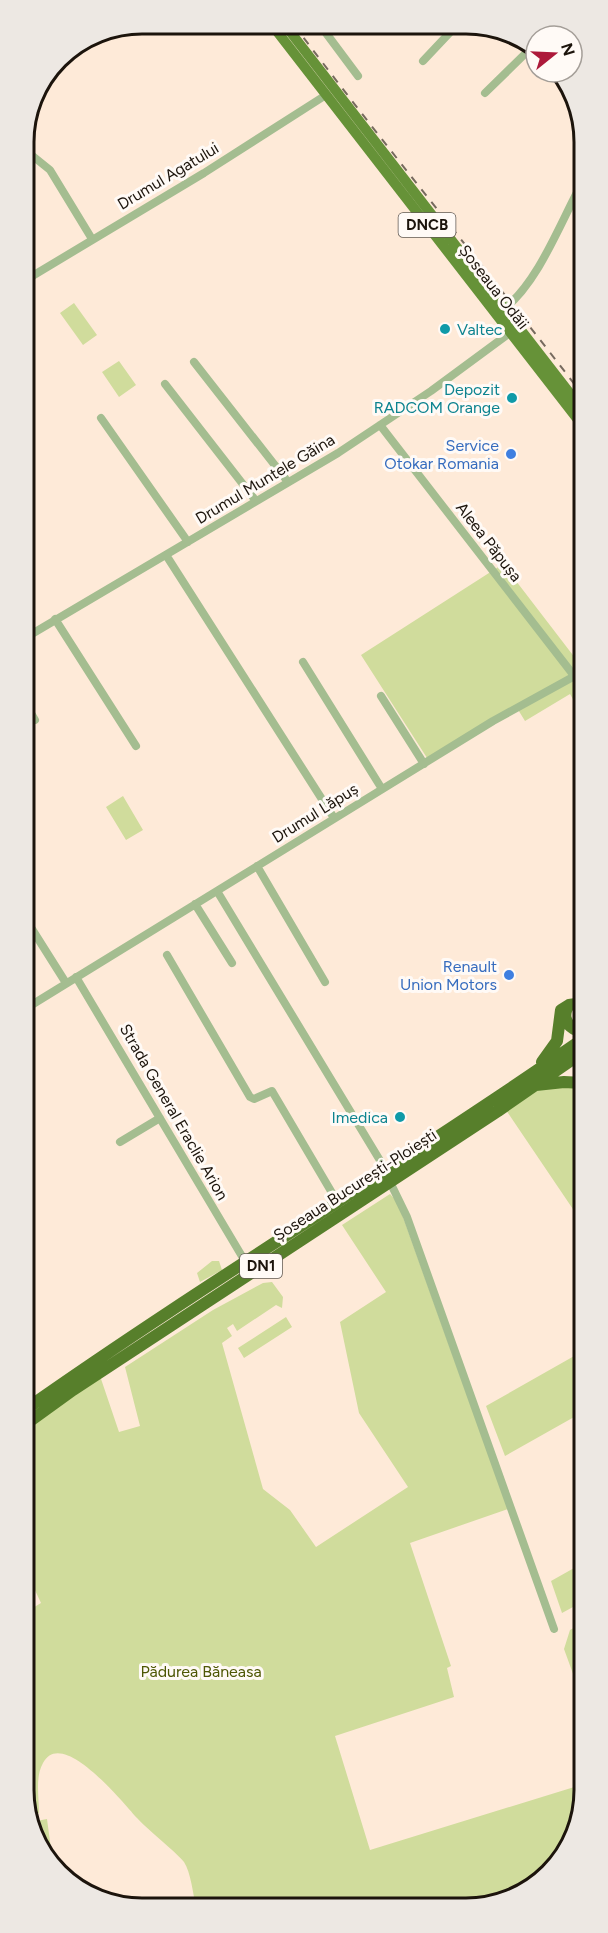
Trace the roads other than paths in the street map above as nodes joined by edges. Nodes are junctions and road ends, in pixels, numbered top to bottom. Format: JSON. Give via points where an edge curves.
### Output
{"nodes":[{"id":1,"x":327,"y":34,"type":"edge"},
{"id":2,"x":449,"y":34,"type":"edge"},
{"id":3,"x":279,"y":35,"type":"edge"},
{"id":4,"x":292,"y":35,"type":"edge"},
{"id":5,"x":524,"y":55,"type":"edge"},
{"id":6,"x":423,"y":62,"type":"dead end"},
{"id":7,"x":358,"y":76,"type":"dead end"},
{"id":8,"x":485,"y":93,"type":"dead end"},
{"id":9,"x":326,"y":95,"type":"junction"},
{"id":10,"x":35,"y":158,"type":"edge"},
{"id":11,"x":574,"y":198,"type":"edge"},
{"id":12,"x":92,"y":239,"type":"junction"},
{"id":13,"x":35,"y":274,"type":"edge"},
{"id":14,"x":505,"y":308,"type":"junction"},
{"id":15,"x":511,"y":332,"type":"junction"},
{"id":16,"x":194,"y":362,"type":"dead end"},
{"id":17,"x":165,"y":384,"type":"dead end"},
{"id":18,"x":574,"y":398,"type":"edge"},
{"id":19,"x":574,"y":414,"type":"edge"},
{"id":20,"x":101,"y":418,"type":"dead end"},
{"id":21,"x":380,"y":425,"type":"junction"},
{"id":22,"x":288,"y":482,"type":"junction"},
{"id":23,"x":256,"y":501,"type":"junction"},
{"id":24,"x":188,"y":542,"type":"junction"},
{"id":25,"x":166,"y":555,"type":"junction"},
{"id":26,"x":55,"y":620,"type":"junction"},
{"id":27,"x":35,"y":632,"type":"edge"},
{"id":28,"x":303,"y":662,"type":"dead end"},
{"id":29,"x":574,"y":669,"type":"edge"},
{"id":30,"x":574,"y":676,"type":"edge"},
{"id":31,"x":381,"y":696,"type":"dead end"},
{"id":32,"x":136,"y":746,"type":"dead end"},
{"id":33,"x":424,"y":764,"type":"junction"},
{"id":34,"x":382,"y":789,"type":"junction"},
{"id":35,"x":334,"y":818,"type":"junction"},
{"id":36,"x":257,"y":866,"type":"junction"},
{"id":37,"x":217,"y":891,"type":"junction"},
{"id":38,"x":195,"y":904,"type":"junction"},
{"id":39,"x":35,"y":933,"type":"edge"},
{"id":40,"x":167,"y":955,"type":"dead end"},
{"id":41,"x":232,"y":963,"type":"dead end"},
{"id":42,"x":76,"y":977,"type":"junction"},
{"id":43,"x":325,"y":982,"type":"dead end"},
{"id":44,"x":66,"y":983,"type":"junction"},
{"id":45,"x":34,"y":1003,"type":"edge"},
{"id":46,"x":573,"y":1004,"type":"edge"},
{"id":47,"x":569,"y":1005,"type":"junction"},
{"id":48,"x":573,"y":1028,"type":"edge"},
{"id":49,"x":573,"y":1047,"type":"edge"},
{"id":50,"x":573,"y":1057,"type":"edge"},
{"id":51,"x":533,"y":1080,"type":"junction"},
{"id":52,"x":573,"y":1082,"type":"edge"},
{"id":53,"x":160,"y":1118,"type":"junction"},
{"id":54,"x":120,"y":1142,"type":"dead end"},
{"id":55,"x":388,"y":1177,"type":"junction"},
{"id":56,"x":338,"y":1203,"type":"junction"},
{"id":57,"x":246,"y":1263,"type":"junction"},
{"id":58,"x":34,"y":1404,"type":"edge"},
{"id":59,"x":34,"y":1418,"type":"edge"},
{"id":60,"x":554,"y":1629,"type":"dead end"}],
"edges":[{"from":1,"to":7,"type":"street"},
{"from":2,"to":6,"type":"street"},
{"from":3,"to":9,"type":"main road","name":"Șoseaua Odăii","number":"DNCB"},
{"from":4,"to":14,"type":"main road","name":"Șoseaua Odăii","number":"DNCB"},
{"from":5,"to":8,"type":"street"},
{"from":9,"to":12,"type":"street","name":"Drumul Agatului"},
{"from":9,"to":15,"type":"main road","name":"Șoseaua Odăii","number":"DNCB"},
{"from":10,"to":12,"type":"street","via":[[50,170]]},
{"from":11,"to":14,"type":"street","via":[[535,271],[517,298]]},
{"from":12,"to":13,"type":"street","name":"Drumul Agatului"},
{"from":14,"to":18,"type":"main road","name":"Șoseaua Odăii","number":"DNCB"},
{"from":15,"to":19,"type":"main road","name":"Șoseaua Odăii","number":"DNCB"},
{"from":15,"to":21,"type":"street","name":"Drumul Muntele Găina"},
{"from":16,"to":22,"type":"street"},
{"from":17,"to":23,"type":"street"},
{"from":20,"to":24,"type":"street"},
{"from":21,"to":22,"type":"street","name":"Drumul Muntele Găina"},
{"from":21,"to":29,"type":"street","name":"Aleea Păpușa"},
{"from":22,"to":23,"type":"street","name":"Drumul Muntele Găina"},
{"from":23,"to":24,"type":"street","name":"Drumul Muntele Găina"},
{"from":24,"to":25,"type":"street","name":"Drumul Muntele Găina"},
{"from":25,"to":26,"type":"street","name":"Drumul Muntele Găina"},
{"from":25,"to":35,"type":"street"},
{"from":26,"to":27,"type":"street","name":"Drumul Muntele Găina"},
{"from":26,"to":32,"type":"street"},
{"from":28,"to":34,"type":"street"},
{"from":30,"to":33,"type":"street","name":"Drumul Lăpuș"},
{"from":31,"to":33,"type":"street"},
{"from":33,"to":34,"type":"street","name":"Drumul Lăpuș"},
{"from":34,"to":35,"type":"street","name":"Drumul Lăpuș"},
{"from":35,"to":36,"type":"street","name":"Drumul Lăpuș"},
{"from":36,"to":37,"type":"street","name":"Drumul Lăpuș"},
{"from":36,"to":43,"type":"street"},
{"from":37,"to":38,"type":"street","name":"Drumul Lăpuș"},
{"from":37,"to":55,"type":"street","name":"Șoseaua București-Ploiești"},
{"from":38,"to":41,"type":"street"},
{"from":38,"to":42,"type":"street","name":"Drumul Lăpuș"},
{"from":39,"to":44,"type":"street"},
{"from":40,"to":56,"type":"street","name":"Șoseaua București-Ploiești","via":[[249,1097],[254,1099],[272,1091]]},
{"from":42,"to":44,"type":"street","name":"Drumul Lăpuș"},
{"from":42,"to":53,"type":"street","name":"Strada General Eraclie Arion"},
{"from":44,"to":45,"type":"street","name":"Drumul Lăpuș"},
{"from":46,"to":47,"type":"highway"},
{"from":47,"to":48,"type":"highway","via":[[565,1015]]},
{"from":47,"to":51,"type":"highway","via":[[560,1013],[555,1045]]},
{"from":49,"to":51,"type":"highway","name":"Șoseaua București-Ploiești","number":"DN1"},
{"from":50,"to":51,"type":"highway","name":"Șoseaua București-Ploiești","number":"DN1"},
{"from":51,"to":52,"type":"highway"},
{"from":51,"to":55,"type":"highway","name":"Șoseaua București-Ploiești","number":"DN1"},
{"from":53,"to":54,"type":"street"},
{"from":53,"to":57,"type":"street","name":"Strada General Eraclie Arion"},
{"from":55,"to":56,"type":"highway","name":"Șoseaua București-Ploiești","number":"DN1"},
{"from":55,"to":59,"type":"highway","name":"Șoseaua București-Ploiești","number":"DN1"},
{"from":55,"to":60,"type":"street","via":[[407,1217]]},
{"from":56,"to":57,"type":"highway","name":"Șoseaua București-Ploiești","number":"DN1"},
{"from":57,"to":58,"type":"highway","name":"Șoseaua București-Ploiești","number":"DN1"}]}
